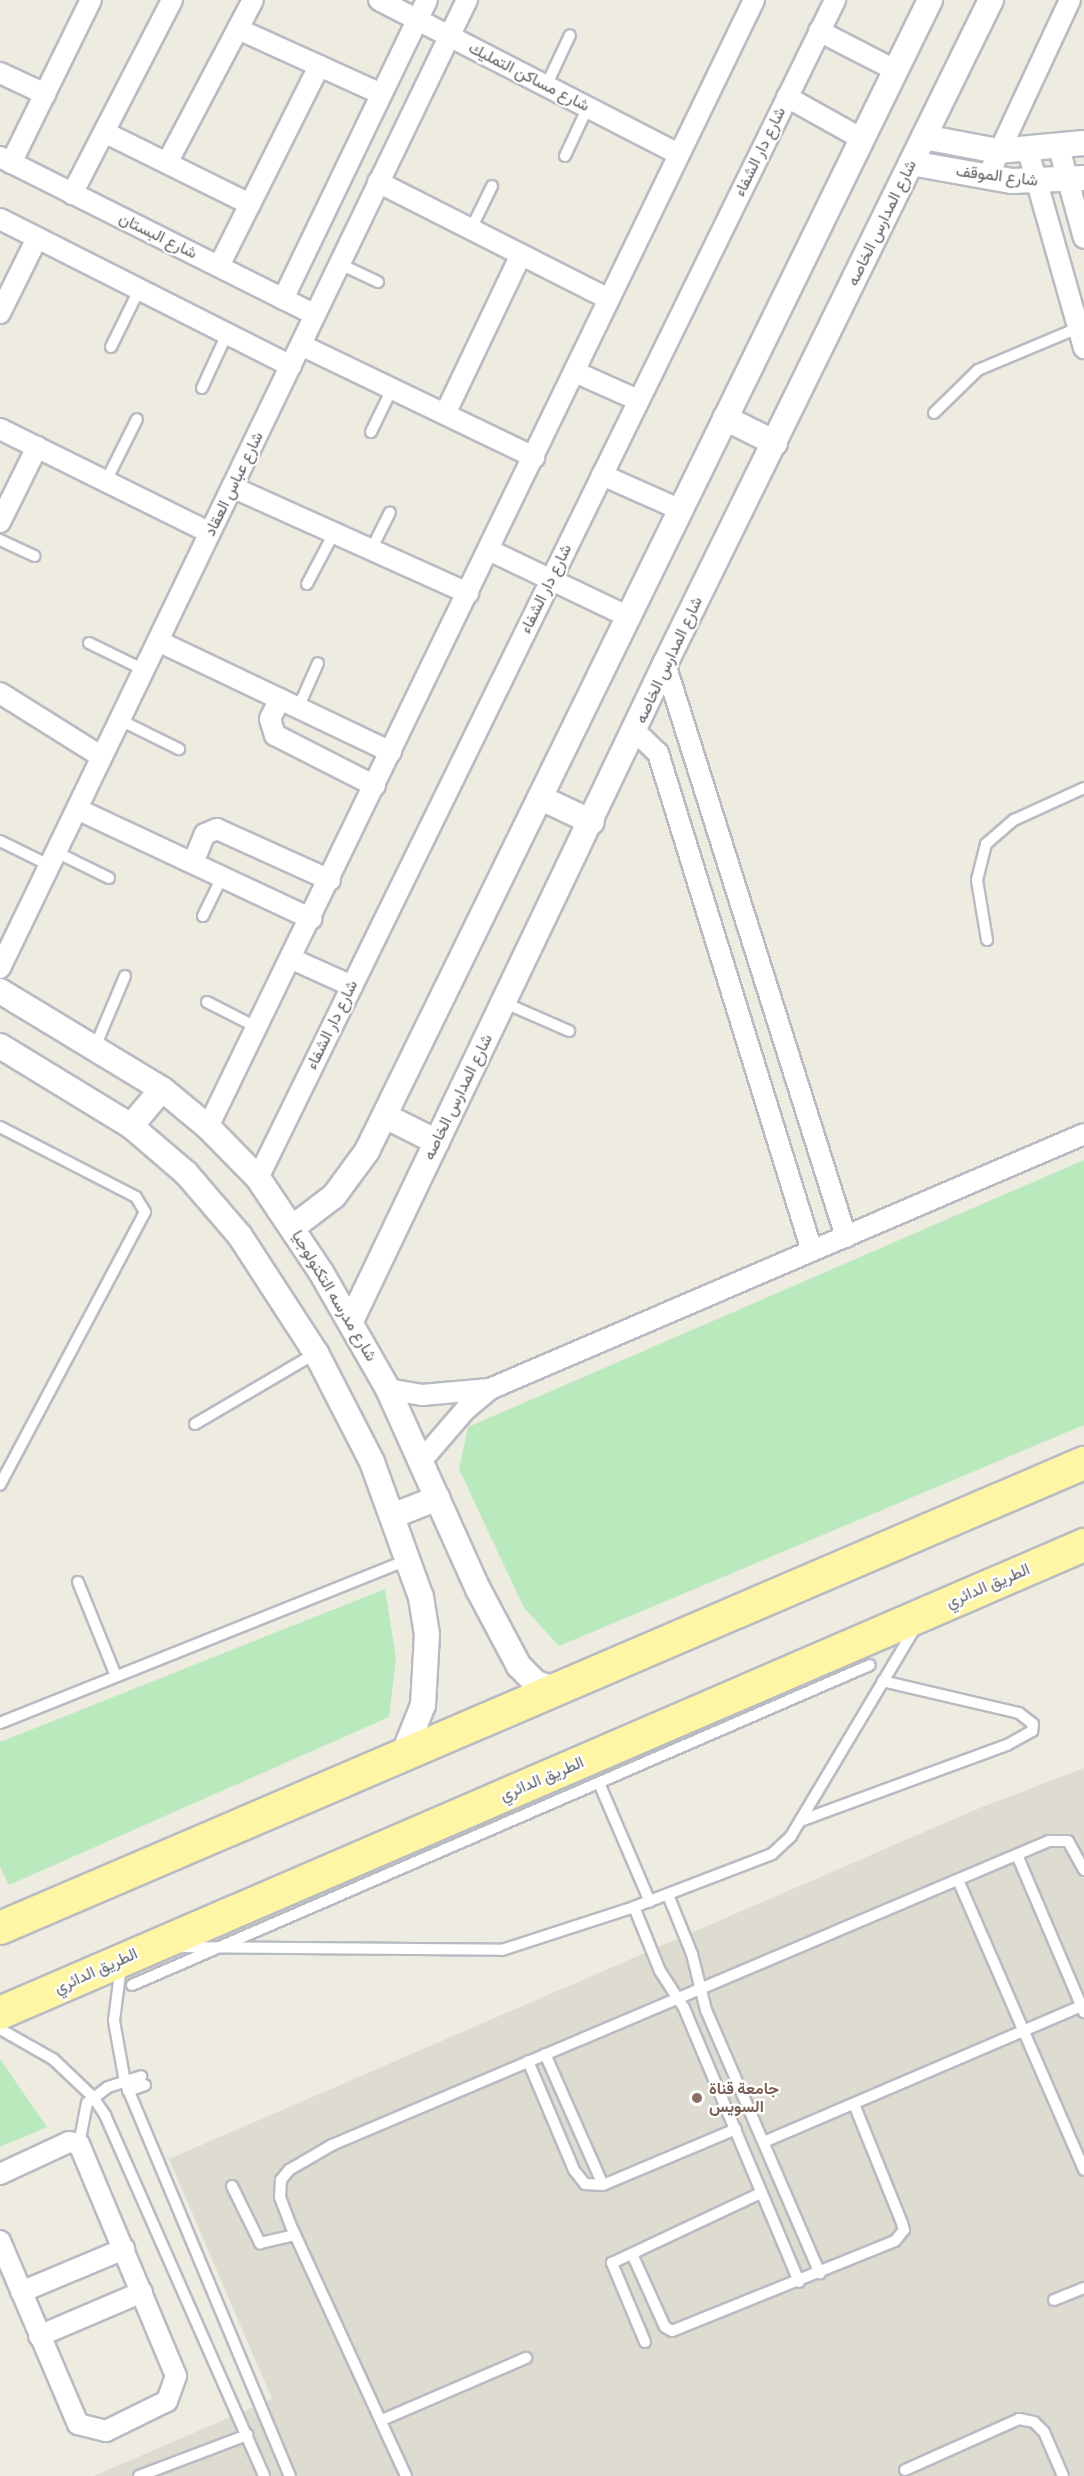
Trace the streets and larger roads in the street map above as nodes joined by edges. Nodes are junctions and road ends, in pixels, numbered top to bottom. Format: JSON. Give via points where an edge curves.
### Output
{"nodes":[{"id":1,"x":91,"y":0,"type":"edge"},
{"id":2,"x":172,"y":0,"type":"edge"},
{"id":3,"x":253,"y":0,"type":"edge"},
{"id":4,"x":379,"y":0,"type":"edge"},
{"id":5,"x":427,"y":0,"type":"edge"},
{"id":6,"x":467,"y":0,"type":"edge"},
{"id":7,"x":754,"y":0,"type":"edge"},
{"id":8,"x":835,"y":0,"type":"edge"},
{"id":9,"x":930,"y":0,"type":"edge"},
{"id":10,"x":991,"y":0,"type":"edge"},
{"id":11,"x":1070,"y":0,"type":"edge"},
{"id":12,"x":417,"y":20,"type":"junction"},
{"id":13,"x":238,"y":29,"type":"junction"},
{"id":14,"x":819,"y":31,"type":"junction"},
{"id":15,"x":449,"y":36,"type":"junction"},
{"id":16,"x":319,"y":66,"type":"junction"},
{"id":17,"x":895,"y":70,"type":"junction"},
{"id":18,"x":0,"y":73,"type":"edge"},
{"id":19,"x":45,"y":94,"type":"junction"},
{"id":20,"x":381,"y":94,"type":"junction"},
{"id":21,"x":787,"y":97,"type":"junction"},
{"id":22,"x":104,"y":132,"type":"junction"},
{"id":23,"x":924,"y":137,"type":"junction"},
{"id":24,"x":862,"y":139,"type":"junction"},
{"id":25,"x":1084,"y":143,"type":"edge"},
{"id":26,"x":1059,"y":148,"type":"junction"},
{"id":27,"x":998,"y":151,"type":"junction"},
{"id":28,"x":1028,"y":151,"type":"junction"},
{"id":29,"x":679,"y":154,"type":"junction"},
{"id":30,"x":5,"y":160,"type":"edge"},
{"id":31,"x":167,"y":163,"type":"junction"},
{"id":32,"x":911,"y":163,"type":"junction"},
{"id":33,"x":987,"y":178,"type":"junction"},
{"id":34,"x":1076,"y":180,"type":"edge"},
{"id":35,"x":378,"y":182,"type":"junction"},
{"id":36,"x":1034,"y":183,"type":"junction"},
{"id":37,"x":72,"y":194,"type":"junction"},
{"id":38,"x":250,"y":204,"type":"junction"},
{"id":39,"x":0,"y":219,"type":"edge"},
{"id":40,"x":37,"y":238,"type":"junction"},
{"id":41,"x":1084,"y":238,"type":"edge"},
{"id":42,"x":520,"y":257,"type":"junction"},
{"id":43,"x":219,"y":266,"type":"junction"},
{"id":44,"x":283,"y":299,"type":"junction"},
{"id":45,"x":609,"y":299,"type":"junction"},
{"id":46,"x":0,"y":313,"type":"edge"},
{"id":47,"x":315,"y":315,"type":"junction"},
{"id":48,"x":301,"y":345,"type":"junction"},
{"id":49,"x":1084,"y":348,"type":"edge"},
{"id":50,"x":291,"y":366,"type":"junction"},
{"id":51,"x":574,"y":372,"type":"junction"},
{"id":52,"x":638,"y":400,"type":"junction"},
{"id":53,"x":445,"y":414,"type":"junction"},
{"id":54,"x":725,"y":418,"type":"junction"},
{"id":55,"x":0,"y":429,"type":"edge"},
{"id":56,"x":776,"y":443,"type":"junction"},
{"id":57,"x":37,"y":447,"type":"junction"},
{"id":58,"x":534,"y":457,"type":"junction"},
{"id":59,"x":602,"y":476,"type":"junction"},
{"id":60,"x":232,"y":488,"type":"junction"},
{"id":61,"x":681,"y":510,"type":"junction"},
{"id":62,"x":0,"y":522,"type":"edge"},
{"id":63,"x":210,"y":533,"type":"junction"},
{"id":64,"x":489,"y":550,"type":"junction"},
{"id":65,"x":551,"y":580,"type":"junction"},
{"id":66,"x":468,"y":593,"type":"junction"},
{"id":67,"x":629,"y":617,"type":"junction"},
{"id":68,"x":158,"y":641,"type":"junction"},
{"id":69,"x":665,"y":664,"type":"junction"},
{"id":70,"x":0,"y":693,"type":"edge"},
{"id":71,"x":280,"y":699,"type":"junction"},
{"id":72,"x":636,"y":732,"type":"junction"},
{"id":73,"x":391,"y":752,"type":"junction"},
{"id":74,"x":102,"y":757,"type":"junction"},
{"id":75,"x":375,"y":786,"type":"junction"},
{"id":76,"x":541,"y":798,"type":"junction"},
{"id":77,"x":77,"y":809,"type":"junction"},
{"id":78,"x":592,"y":822,"type":"junction"},
{"id":79,"x":193,"y":863,"type":"junction"},
{"id":80,"x":330,"y":880,"type":"junction"},
{"id":81,"x":739,"y":898,"type":"junction"},
{"id":82,"x":706,"y":909,"type":"junction"},
{"id":83,"x":312,"y":919,"type":"junction"},
{"id":84,"x":292,"y":959,"type":"junction"},
{"id":85,"x":0,"y":968,"type":"edge"},
{"id":86,"x":352,"y":986,"type":"junction"},
{"id":87,"x":0,"y":991,"type":"edge"},
{"id":88,"x":0,"y":1046,"type":"edge"},
{"id":89,"x":162,"y":1089,"type":"junction"},
{"id":90,"x":385,"y":1116,"type":"junction"},
{"id":91,"x":131,"y":1126,"type":"junction"},
{"id":92,"x":208,"y":1127,"type":"junction"},
{"id":93,"x":1084,"y":1134,"type":"edge"},
{"id":94,"x":437,"y":1142,"type":"junction"},
{"id":95,"x":258,"y":1178,"type":"junction"},
{"id":96,"x":292,"y":1227,"type":"junction"},
{"id":97,"x":846,"y":1237,"type":"junction"},
{"id":98,"x":812,"y":1251,"type":"junction"},
{"id":99,"x":351,"y":1321,"type":"junction"},
{"id":100,"x":388,"y":1389,"type":"junction"},
{"id":101,"x":490,"y":1389,"type":"junction"},
{"id":102,"x":422,"y":1460,"type":"junction"},
{"id":103,"x":1084,"y":1463,"type":"edge"},
{"id":104,"x":438,"y":1498,"type":"junction"},
{"id":105,"x":392,"y":1516,"type":"junction"},
{"id":106,"x":1084,"y":1545,"type":"edge"},
{"id":107,"x":557,"y":1690,"type":"junction"},
{"id":108,"x":403,"y":1755,"type":"junction"},
{"id":109,"x":0,"y":1928,"type":"edge"},
{"id":110,"x":0,"y":2013,"type":"edge"},
{"id":111,"x":0,"y":2174,"type":"edge"},
{"id":112,"x":0,"y":2241,"type":"edge"},
{"id":113,"x":124,"y":2249,"type":"junction"},
{"id":114,"x":21,"y":2292,"type":"junction"},
{"id":115,"x":142,"y":2292,"type":"junction"},
{"id":116,"x":39,"y":2336,"type":"junction"}],
"edges":[{"from":1,"to":19,"type":"street"},
{"from":2,"to":22,"type":"street"},
{"from":3,"to":13,"type":"street"},
{"from":4,"to":12,"type":"street","name":"شارع مساكن التمليك"},
{"from":5,"to":12,"type":"street"},
{"from":6,"to":15,"type":"street","name":"شارع عباس العقاد"},
{"from":7,"to":29,"type":"street"},
{"from":8,"to":14,"type":"street","name":"شارع دار الشفاء"},
{"from":9,"to":17,"type":"street"},
{"from":10,"to":23,"type":"street","name":"شارع المدارس الخاصه"},
{"from":11,"to":27,"type":"street"},
{"from":12,"to":15,"type":"street","name":"شارع مساكن التمليك"},
{"from":12,"to":20,"type":"street"},
{"from":13,"to":16,"type":"street"},
{"from":13,"to":31,"type":"street"},
{"from":14,"to":17,"type":"street"},
{"from":14,"to":21,"type":"street","name":"شارع دار الشفاء"},
{"from":15,"to":29,"type":"street","name":"شارع مساكن التمليك"},
{"from":15,"to":35,"type":"street","name":"شارع عباس العقاد"},
{"from":16,"to":20,"type":"street"},
{"from":16,"to":38,"type":"street"},
{"from":17,"to":24,"type":"street"},
{"from":18,"to":19,"type":"street"},
{"from":19,"to":30,"type":"street"},
{"from":20,"to":44,"type":"street"},
{"from":21,"to":24,"type":"street"},
{"from":21,"to":52,"type":"street","name":"شارع دار الشفاء"},
{"from":22,"to":31,"type":"street"},
{"from":22,"to":37,"type":"street"},
{"from":23,"to":27,"type":"street","name":"شارع الموقف"},
{"from":23,"to":32,"type":"street","name":"شارع المدارس الخاصه"},
{"from":24,"to":54,"type":"street"},
{"from":25,"to":26,"type":"street","name":"شارع الموقف"},
{"from":26,"to":28,"type":"street","name":"شارع الموقف"},
{"from":26,"to":34,"type":"street"},
{"from":27,"to":28,"type":"street","name":"شارع الموقف"},
{"from":27,"to":33,"type":"street"},
{"from":28,"to":36,"type":"street"},
{"from":29,"to":45,"type":"street"},
{"from":30,"to":37,"type":"street","name":"شارع البستان"},
{"from":31,"to":38,"type":"street"},
{"from":32,"to":33,"type":"street","name":"شارع الموقف"},
{"from":32,"to":56,"type":"street","name":"شارع المدارس الخاصه"},
{"from":33,"to":36,"type":"street","name":"شارع الموقف"},
{"from":34,"to":36,"type":"street","name":"شارع الموقف"},
{"from":34,"to":41,"type":"street"},
{"from":35,"to":42,"type":"street"},
{"from":35,"to":47,"type":"street","name":"شارع عباس العقاد"},
{"from":36,"to":49,"type":"street"},
{"from":37,"to":43,"type":"street","name":"شارع البستان"},
{"from":38,"to":43,"type":"street"},
{"from":39,"to":40,"type":"street"},
{"from":40,"to":46,"type":"street"},
{"from":40,"to":50,"type":"street"},
{"from":42,"to":45,"type":"street"},
{"from":42,"to":53,"type":"street"},
{"from":43,"to":44,"type":"street","name":"شارع البستان"},
{"from":44,"to":47,"type":"street","name":"شارع البستان"},
{"from":45,"to":51,"type":"street"},
{"from":47,"to":48,"type":"street","name":"شارع عباس العقاد"},
{"from":48,"to":50,"type":"street","name":"شارع عباس العقاد"},
{"from":48,"to":53,"type":"street"},
{"from":50,"to":60,"type":"street","name":"شارع عباس العقاد"},
{"from":51,"to":52,"type":"street"},
{"from":51,"to":58,"type":"street"},
{"from":52,"to":59,"type":"street","name":"شارع دار الشفاء"},
{"from":53,"to":58,"type":"street"},
{"from":54,"to":56,"type":"street"},
{"from":54,"to":61,"type":"street"},
{"from":55,"to":57,"type":"street"},
{"from":56,"to":69,"type":"street","name":"شارع المدارس الخاصه"},
{"from":57,"to":62,"type":"street"},
{"from":57,"to":63,"type":"street"},
{"from":58,"to":64,"type":"street"},
{"from":59,"to":61,"type":"street"},
{"from":59,"to":65,"type":"street","name":"شارع دار الشفاء"},
{"from":60,"to":63,"type":"street","name":"شارع عباس العقاد"},
{"from":60,"to":66,"type":"street"},
{"from":61,"to":67,"type":"street"},
{"from":63,"to":68,"type":"street","name":"شارع عباس العقاد"},
{"from":64,"to":65,"type":"street"},
{"from":64,"to":66,"type":"street"},
{"from":65,"to":67,"type":"street"},
{"from":65,"to":86,"type":"street","name":"شارع دار الشفاء"},
{"from":66,"to":73,"type":"street"},
{"from":67,"to":76,"type":"street"},
{"from":68,"to":71,"type":"street"},
{"from":68,"to":74,"type":"street","name":"شارع عباس العقاد"},
{"from":69,"to":72,"type":"street","name":"شارع المدارس الخاصه"},
{"from":69,"to":81,"type":"street"},
{"from":70,"to":74,"type":"street"},
{"from":71,"to":73,"type":"street"},
{"from":71,"to":75,"type":"street","via":[[270,719],[275,735]]},
{"from":72,"to":78,"type":"street","name":"شارع المدارس الخاصه"},
{"from":72,"to":82,"type":"street","via":[[658,753]]},
{"from":73,"to":75,"type":"street"},
{"from":74,"to":77,"type":"street","name":"شارع عباس العقاد"},
{"from":75,"to":80,"type":"street"},
{"from":76,"to":78,"type":"street"},
{"from":76,"to":90,"type":"street"},
{"from":77,"to":79,"type":"street"},
{"from":77,"to":85,"type":"street","name":"شارع عباس العقاد"},
{"from":78,"to":94,"type":"street","name":"شارع المدارس الخاصه"},
{"from":79,"to":80,"type":"street","via":[[205,834],[217,829]]},
{"from":79,"to":83,"type":"street"},
{"from":80,"to":83,"type":"street"},
{"from":81,"to":82,"type":"street"},
{"from":81,"to":97,"type":"street"},
{"from":82,"to":98,"type":"street"},
{"from":83,"to":84,"type":"street"},
{"from":84,"to":86,"type":"street"},
{"from":84,"to":92,"type":"street"},
{"from":86,"to":95,"type":"street","name":"شارع دار الشفاء"},
{"from":87,"to":89,"type":"street","name":"شارع مدرسه التكنولوجيا"},
{"from":88,"to":91,"type":"street"},
{"from":89,"to":91,"type":"street"},
{"from":89,"to":92,"type":"street","name":"شارع مدرسه التكنولوجيا"},
{"from":90,"to":94,"type":"street"},
{"from":90,"to":96,"type":"street","via":[[345,1185]]},
{"from":91,"to":105,"type":"street","via":[[186,1173],[233,1228],[316,1353],[372,1462]]},
{"from":92,"to":95,"type":"street","name":"شارع مدرسه التكنولوجيا"},
{"from":93,"to":97,"type":"street"},
{"from":94,"to":99,"type":"street","name":"شارع المدارس الخاصه"},
{"from":95,"to":96,"type":"street","name":"شارع مدرسه التكنولوجيا"},
{"from":96,"to":99,"type":"street","name":"شارع مدرسه التكنولوجيا"},
{"from":97,"to":98,"type":"street"},
{"from":98,"to":101,"type":"street"},
{"from":99,"to":100,"type":"street","name":"شارع مدرسه التكنولوجيا"},
{"from":100,"to":101,"type":"street","via":[[422,1395]]},
{"from":100,"to":102,"type":"street","name":"شارع مدرسه التكنولوجيا"},
{"from":101,"to":102,"type":"street"},
{"from":102,"to":104,"type":"street","name":"شارع مدرسه التكنولوجيا"},
{"from":103,"to":107,"type":"main road"},
{"from":104,"to":105,"type":"street"},
{"from":104,"to":107,"type":"street","name":"شارع مدرسه التكنولوجيا","via":[[478,1589],[519,1666],[536,1683]]},
{"from":105,"to":108,"type":"street","via":[[421,1597],[426,1658],[420,1714]]},
{"from":106,"to":110,"type":"main road","name":"الطريق الدائري","via":[[150,1947],[127,1973]]},
{"from":107,"to":108,"type":"main road"},
{"from":108,"to":109,"type":"main road"},
{"from":111,"to":113,"type":"street","via":[[69,2142],[79,2144]]},
{"from":112,"to":114,"type":"street"},
{"from":113,"to":114,"type":"street"},
{"from":113,"to":115,"type":"street"},
{"from":114,"to":116,"type":"street"},
{"from":115,"to":116,"type":"street"},
{"from":115,"to":116,"type":"street","via":[[175,2385],[160,2406],[106,2431],[84,2428],[74,2419]]}]}
